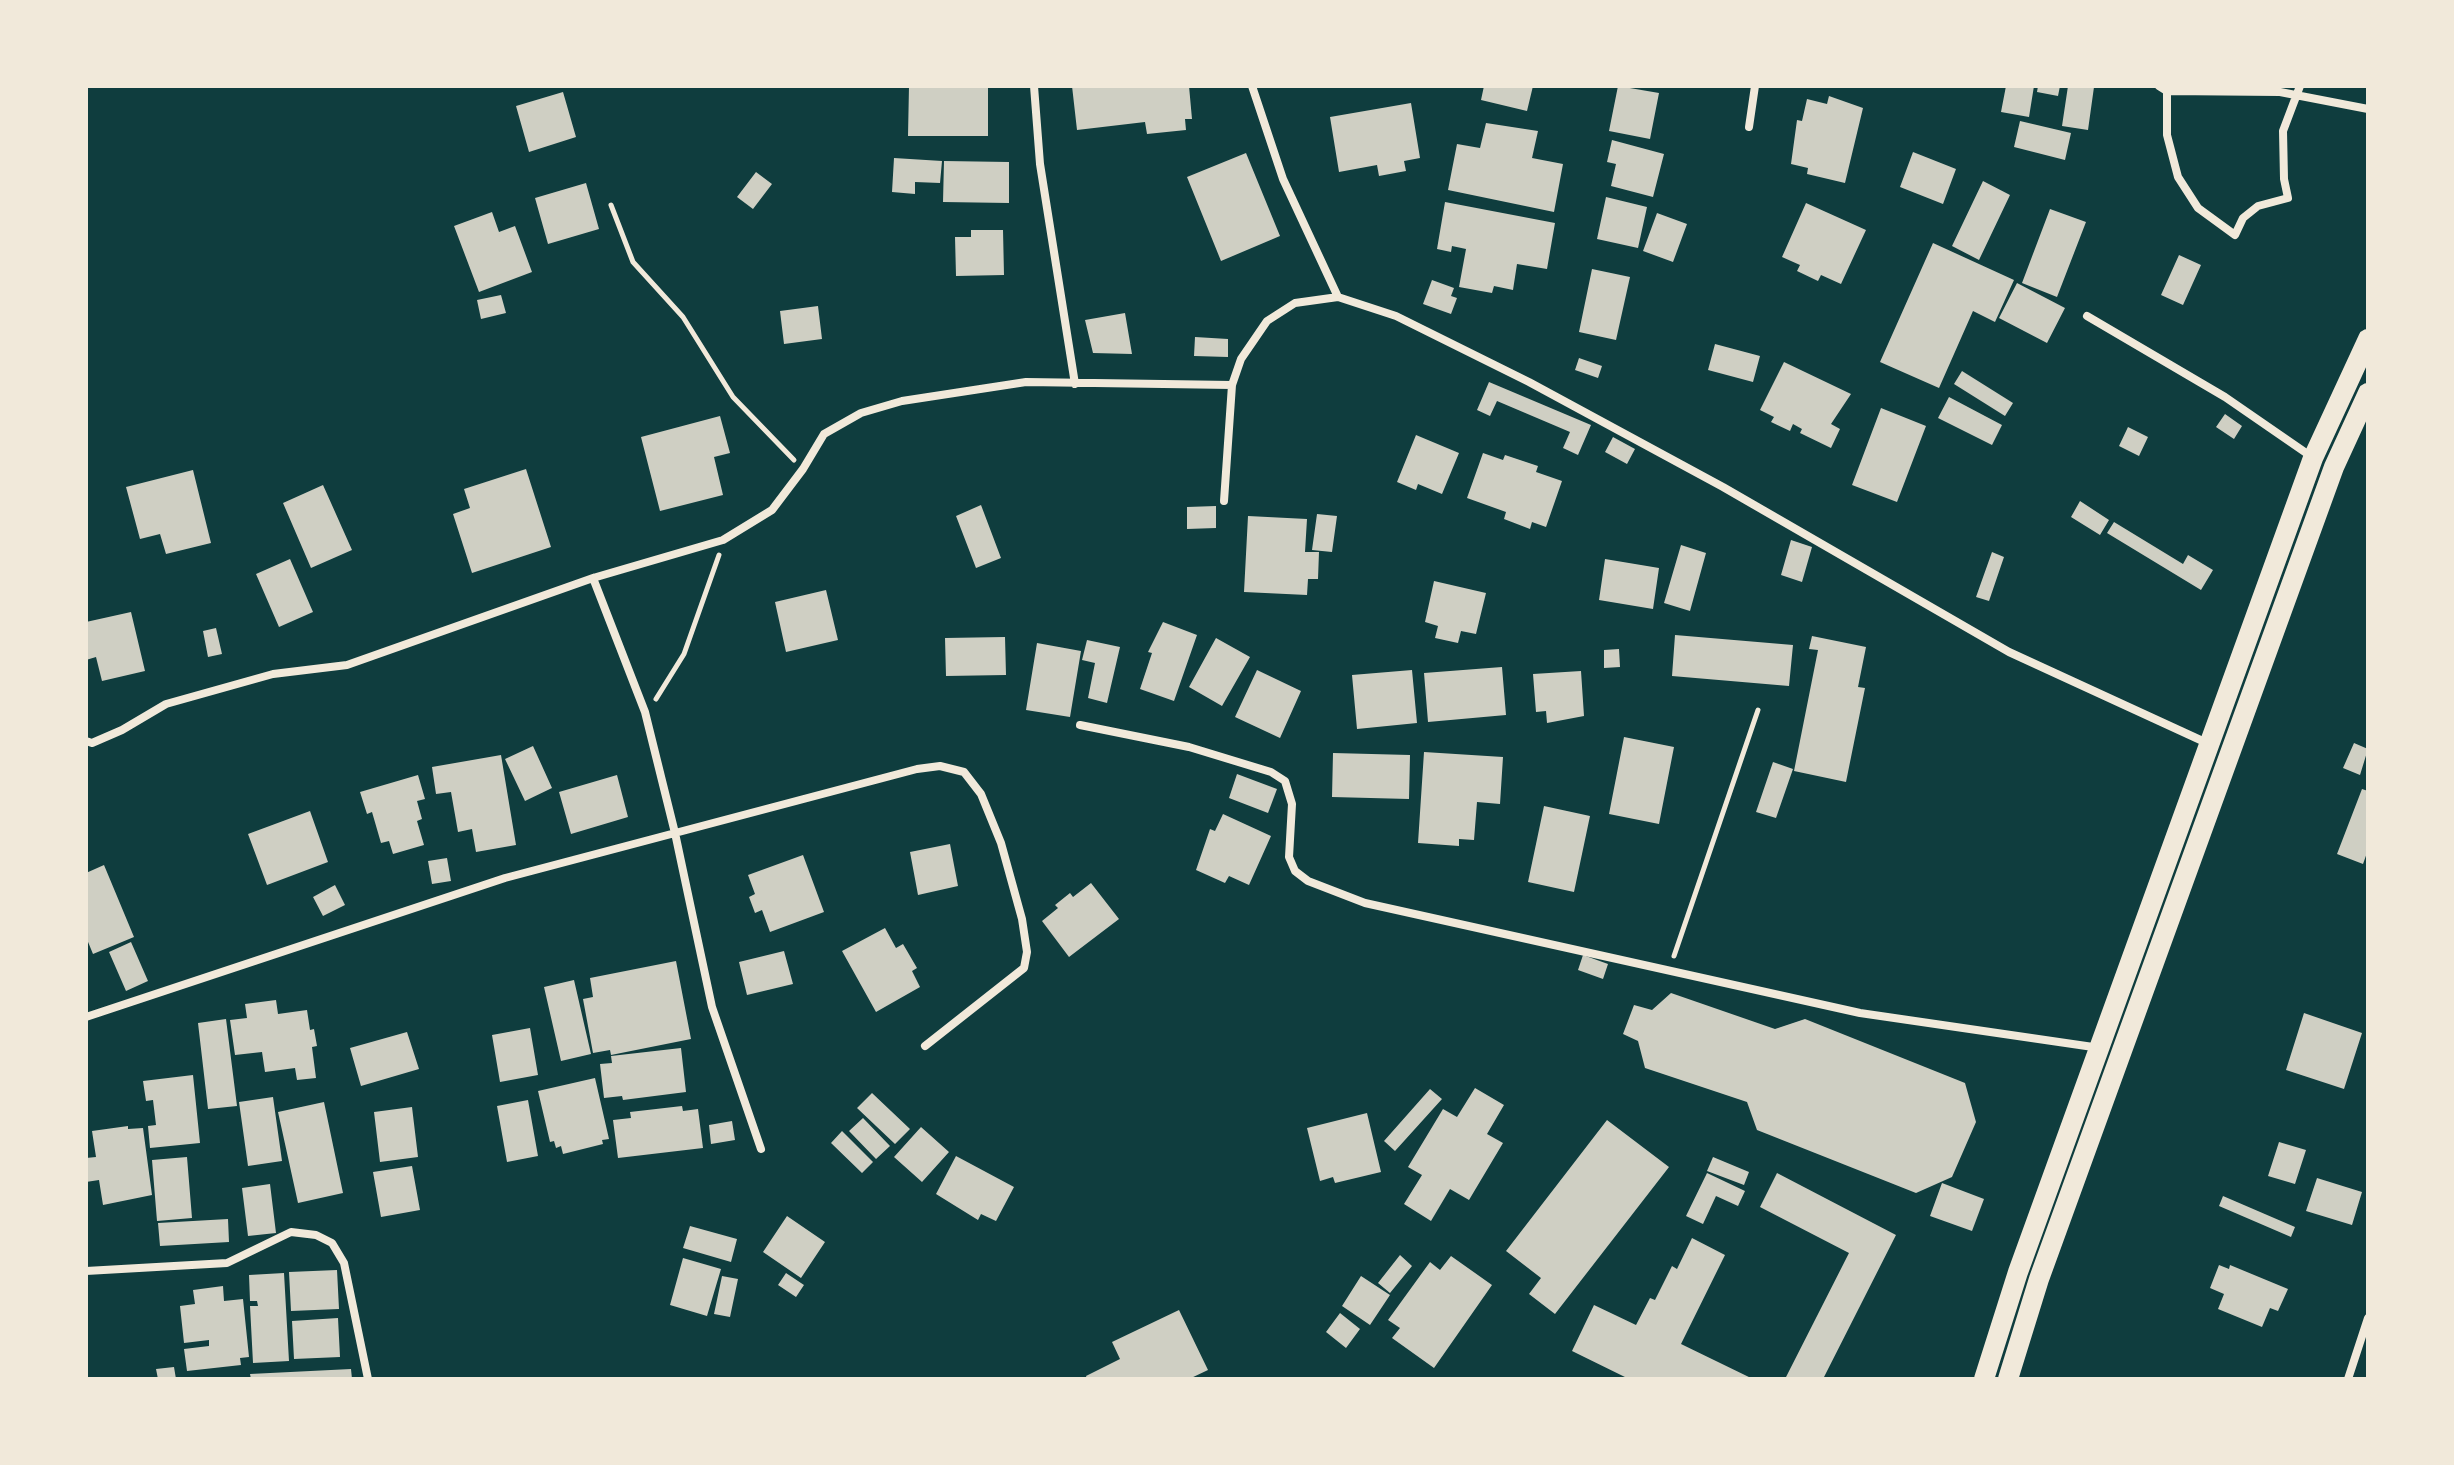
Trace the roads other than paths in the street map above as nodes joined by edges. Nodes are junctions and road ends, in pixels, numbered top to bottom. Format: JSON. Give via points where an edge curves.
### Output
{"nodes":[{"id":1,"x":1034,"y":86,"type":"edge"},
{"id":2,"x":1252,"y":86,"type":"edge"},
{"id":3,"x":1755,"y":86,"type":"edge"},
{"id":4,"x":2163,"y":88,"type":"edge"},
{"id":5,"x":2192,"y":88,"type":"edge"},
{"id":6,"x":2299,"y":91,"type":"edge"},
{"id":7,"x":2368,"y":109,"type":"edge"},
{"id":8,"x":1749,"y":127,"type":"dead end"},
{"id":9,"x":1338,"y":297,"type":"junction"},
{"id":10,"x":2087,"y":316,"type":"dead end"},
{"id":11,"x":2368,"y":339,"type":"edge"},
{"id":12,"x":1075,"y":384,"type":"junction"},
{"id":13,"x":1232,"y":385,"type":"junction"},
{"id":14,"x":2368,"y":393,"type":"edge"},
{"id":15,"x":2313,"y":458,"type":"junction"},
{"id":16,"x":1224,"y":501,"type":"dead end"},
{"id":17,"x":593,"y":578,"type":"junction"},
{"id":18,"x":1080,"y":725,"type":"dead end"},
{"id":19,"x":86,"y":741,"type":"edge"},
{"id":20,"x":2210,"y":744,"type":"junction"},
{"id":21,"x":675,"y":833,"type":"junction"},
{"id":22,"x":86,"y":1017,"type":"edge"},
{"id":23,"x":925,"y":1046,"type":"dead end"},
{"id":24,"x":2101,"y":1048,"type":"junction"},
{"id":25,"x":761,"y":1149,"type":"dead end"},
{"id":26,"x":86,"y":1271,"type":"edge"},
{"id":27,"x":2368,"y":1318,"type":"edge"},
{"id":28,"x":368,"y":1379,"type":"edge"},
{"id":29,"x":1984,"y":1379,"type":"edge"},
{"id":30,"x":2008,"y":1379,"type":"edge"},
{"id":31,"x":2348,"y":1379,"type":"edge"}],
"edges":[{"from":1,"to":12,"type":"street","via":[[1040,164]]},
{"from":2,"to":9,"type":"street","via":[[1283,179]]},
{"from":3,"to":8,"type":"street"},
{"from":4,"to":5,"type":"street"},
{"from":4,"to":6,"type":"street","via":[[2178,177],[2198,208],[2235,235],[2243,218],[2258,206],[2288,198],[2283,131]]},
{"from":5,"to":6,"type":"street"},
{"from":6,"to":7,"type":"street"},
{"from":9,"to":13,"type":"street","via":[[1295,303],[1267,321],[1241,359]]},
{"from":9,"to":20,"type":"street","via":[[1396,316],[1529,382],[2009,652]]},
{"from":10,"to":15,"type":"street","via":[[2225,397]]},
{"from":11,"to":15,"type":"main road"},
{"from":12,"to":13,"type":"street"},
{"from":12,"to":17,"type":"street","via":[[1026,382],[902,401],[861,413],[824,434],[772,510],[723,540]]},
{"from":13,"to":16,"type":"street"},
{"from":14,"to":30,"type":"main road","via":[[2334,467],[2039,1279]]},
{"from":15,"to":20,"type":"main road"},
{"from":17,"to":19,"type":"street","via":[[347,665],[273,674],[166,704],[122,730]]},
{"from":17,"to":21,"type":"street","via":[[645,712]]},
{"from":18,"to":24,"type":"street","via":[[1189,747],[1271,772],[1285,781],[1292,804],[1289,857],[1295,871],[1365,903],[1860,1013]]},
{"from":20,"to":24,"type":"main road"},
{"from":21,"to":22,"type":"street","via":[[505,878]]},
{"from":21,"to":23,"type":"street","via":[[917,769],[940,766],[964,772],[981,794],[1001,843],[1027,952],[1024,968]]},
{"from":21,"to":25,"type":"street","via":[[712,1007]]},
{"from":24,"to":29,"type":"main road"},
{"from":26,"to":28,"type":"street","via":[[227,1263],[291,1232],[316,1235],[332,1243],[344,1263]]},
{"from":27,"to":31,"type":"street"}]}
